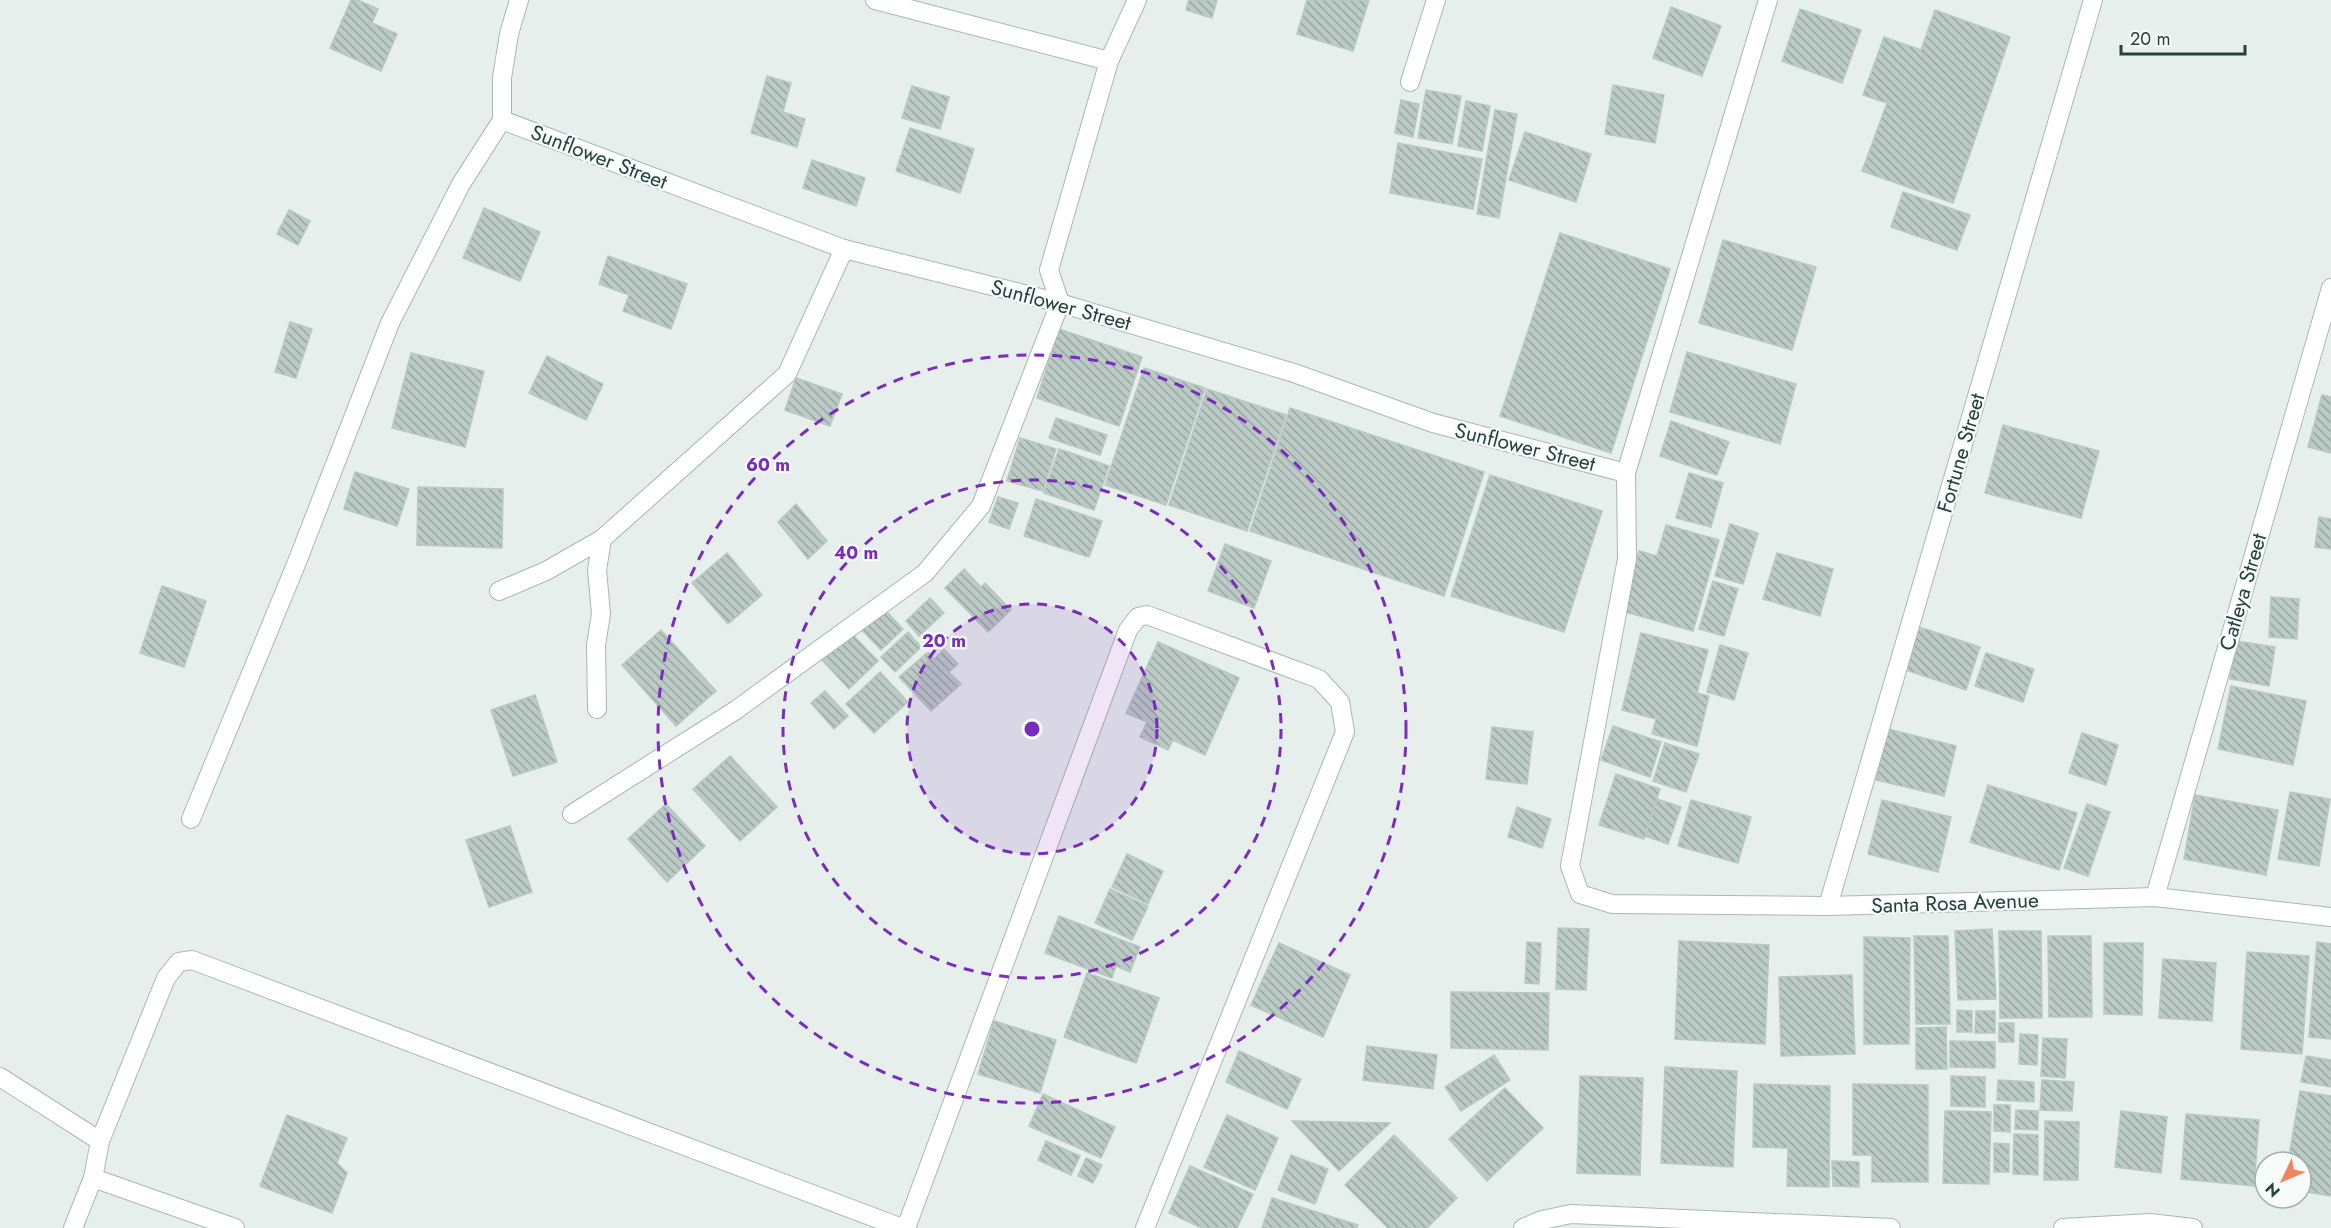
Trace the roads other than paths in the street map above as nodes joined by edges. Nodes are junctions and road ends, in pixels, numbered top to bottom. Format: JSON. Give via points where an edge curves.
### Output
{"nodes":[{"id":1,"x":519,"y":0,"type":"edge"},
{"id":2,"x":875,"y":0,"type":"edge"},
{"id":3,"x":1137,"y":0,"type":"edge"},
{"id":4,"x":1436,"y":0,"type":"edge"},
{"id":5,"x":1768,"y":0,"type":"edge"},
{"id":6,"x":2094,"y":0,"type":"edge"},
{"id":7,"x":1109,"y":61,"type":"junction"},
{"id":8,"x":1410,"y":82,"type":"dead end"},
{"id":9,"x":502,"y":120,"type":"junction"},
{"id":10,"x":844,"y":249,"type":"junction"},
{"id":11,"x":2331,"y":288,"type":"edge"},
{"id":12,"x":1060,"y":303,"type":"junction"},
{"id":13,"x":1626,"y":473,"type":"junction"},
{"id":14,"x":602,"y":539,"type":"junction"},
{"id":15,"x":499,"y":591,"type":"dead end"},
{"id":16,"x":597,"y":709,"type":"dead end"},
{"id":17,"x":572,"y":814,"type":"dead end"},
{"id":18,"x":191,"y":819,"type":"dead end"},
{"id":19,"x":2155,"y":897,"type":"junction"},
{"id":20,"x":1828,"y":906,"type":"junction"},
{"id":21,"x":2331,"y":917,"type":"edge"},
{"id":22,"x":0,"y":1077,"type":"edge"},
{"id":23,"x":100,"y":1141,"type":"junction"},
{"id":24,"x":93,"y":1178,"type":"junction"},
{"id":25,"x":73,"y":1228,"type":"edge"},
{"id":26,"x":235,"y":1228,"type":"edge"},
{"id":27,"x":904,"y":1228,"type":"edge"},
{"id":28,"x":1145,"y":1228,"type":"edge"},
{"id":29,"x":1523,"y":1228,"type":"edge"},
{"id":30,"x":1891,"y":1228,"type":"edge"},
{"id":31,"x":2063,"y":1228,"type":"edge"},
{"id":32,"x":2193,"y":1228,"type":"edge"}],
"edges":[{"from":1,"to":9,"type":"street","via":[[502,78]]},
{"from":2,"to":7,"type":"street"},
{"from":3,"to":7,"type":"street"},
{"from":4,"to":8,"type":"street"},
{"from":5,"to":13,"type":"street"},
{"from":6,"to":20,"type":"street","name":"Fortune Street"},
{"from":7,"to":12,"type":"street","via":[[1049,270]]},
{"from":9,"to":10,"type":"street","name":"Sunflower Street"},
{"from":9,"to":18,"type":"street","via":[[461,184],[390,322]]},
{"from":10,"to":12,"type":"street","name":"Sunflower Street"},
{"from":10,"to":14,"type":"street","via":[[787,374]]},
{"from":11,"to":19,"type":"street","name":"Catleya Street"},
{"from":12,"to":13,"type":"street","name":"Sunflower Street","via":[[1294,373],[1433,423]]},
{"from":12,"to":17,"type":"street","via":[[981,506],[925,573],[736,710]]},
{"from":13,"to":20,"type":"street","name":"Santa Rosa Avenue","via":[[1627,559],[1570,866],[1580,894],[1612,904]]},
{"from":14,"to":15,"type":"street","via":[[546,571]]},
{"from":14,"to":16,"type":"street","via":[[597,570],[601,614],[596,645]]},
{"from":19,"to":20,"type":"street","name":"Santa Rosa Avenue"},
{"from":19,"to":21,"type":"street","name":"Santa Rosa Avenue"},
{"from":22,"to":23,"type":"street"},
{"from":23,"to":24,"type":"street"},
{"from":23,"to":27,"type":"street","via":[[166,978],[179,962],[192,960]]},
{"from":24,"to":25,"type":"street"},
{"from":24,"to":26,"type":"street"},
{"from":27,"to":28,"type":"street","via":[[1128,630],[1138,617],[1147,615],[1319,679],[1340,702],[1345,732]]},
{"from":29,"to":30,"type":"street","via":[[1571,1214]]},
{"from":31,"to":32,"type":"street","via":[[2150,1223]]}]}
